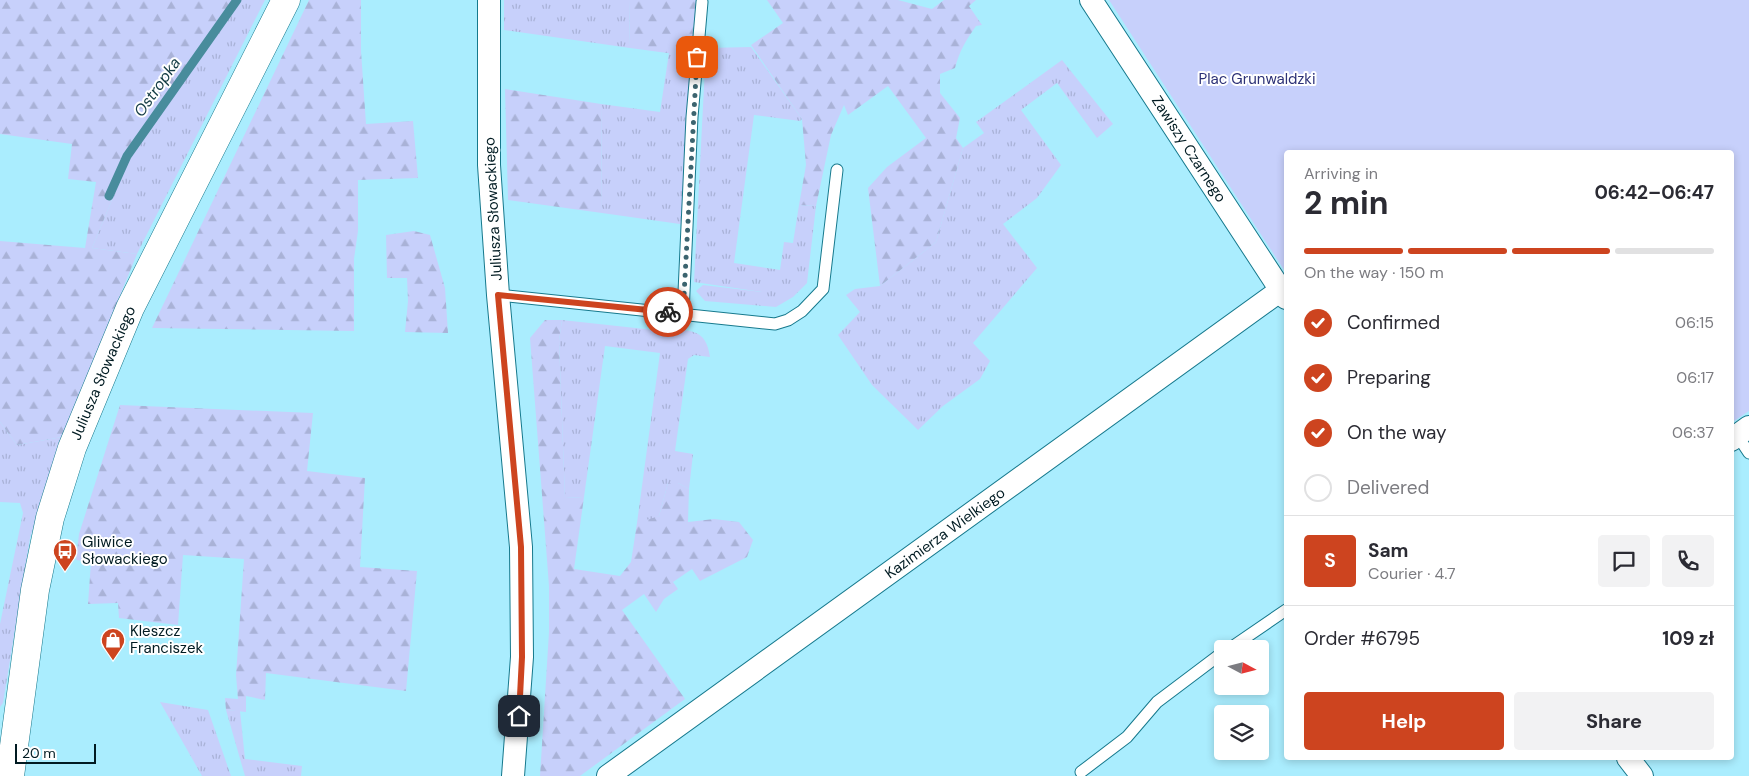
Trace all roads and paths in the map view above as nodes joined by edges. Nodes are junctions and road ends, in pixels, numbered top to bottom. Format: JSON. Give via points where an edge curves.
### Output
{"nodes":[{"id":1,"x":286,"y":0,"type":"edge"},
{"id":2,"x":489,"y":0,"type":"edge"},
{"id":3,"x":1091,"y":0,"type":"edge"},
{"id":4,"x":702,"y":2,"type":"dead end"},
{"id":5,"x":837,"y":170,"type":"dead end"},
{"id":6,"x":1283,"y":294,"type":"edge"},
{"id":7,"x":498,"y":295,"type":"junction"},
{"id":8,"x":683,"y":314,"type":"junction"},
{"id":9,"x":1284,"y":611,"type":"edge"},
{"id":10,"x":1241,"y":640,"type":"edge"},
{"id":11,"x":1214,"y":659,"type":"edge"},
{"id":12,"x":9,"y":731,"type":"edge"},
{"id":13,"x":1630,"y":760,"type":"edge"},
{"id":14,"x":1081,"y":772,"type":"dead end"},
{"id":15,"x":10,"y":776,"type":"edge"},
{"id":16,"x":513,"y":776,"type":"edge"},
{"id":17,"x":608,"y":776,"type":"edge"},
{"id":18,"x":1642,"y":776,"type":"edge"}],
"edges":[{"from":1,"to":12,"type":"main road","name":"Juliusza Słowackiego","via":[[130,308],[72,448],[50,518]]},
{"from":2,"to":7,"type":"street","name":"Juliusza Słowackiego","via":[[489,165]]},
{"from":3,"to":6,"type":"street","name":"Zawiszy Czarnego"},
{"from":4,"to":8,"type":"lane","via":[[692,117]]},
{"from":5,"to":8,"type":"lane","via":[[823,289],[802,310],[775,324]]},
{"from":6,"to":17,"type":"street","name":"Kazimierza Wielkiego"},
{"from":7,"to":8,"type":"lane"},
{"from":7,"to":16,"type":"street","name":"Juliusza Słowackiego","via":[[521,547],[522,657]]},
{"from":9,"to":10,"type":"lane"},
{"from":11,"to":14,"type":"lane","via":[[1157,702],[1127,737]]},
{"from":12,"to":15,"type":"main road","name":"Juliusza Słowackiego"},
{"from":13,"to":18,"type":"street"}]}
